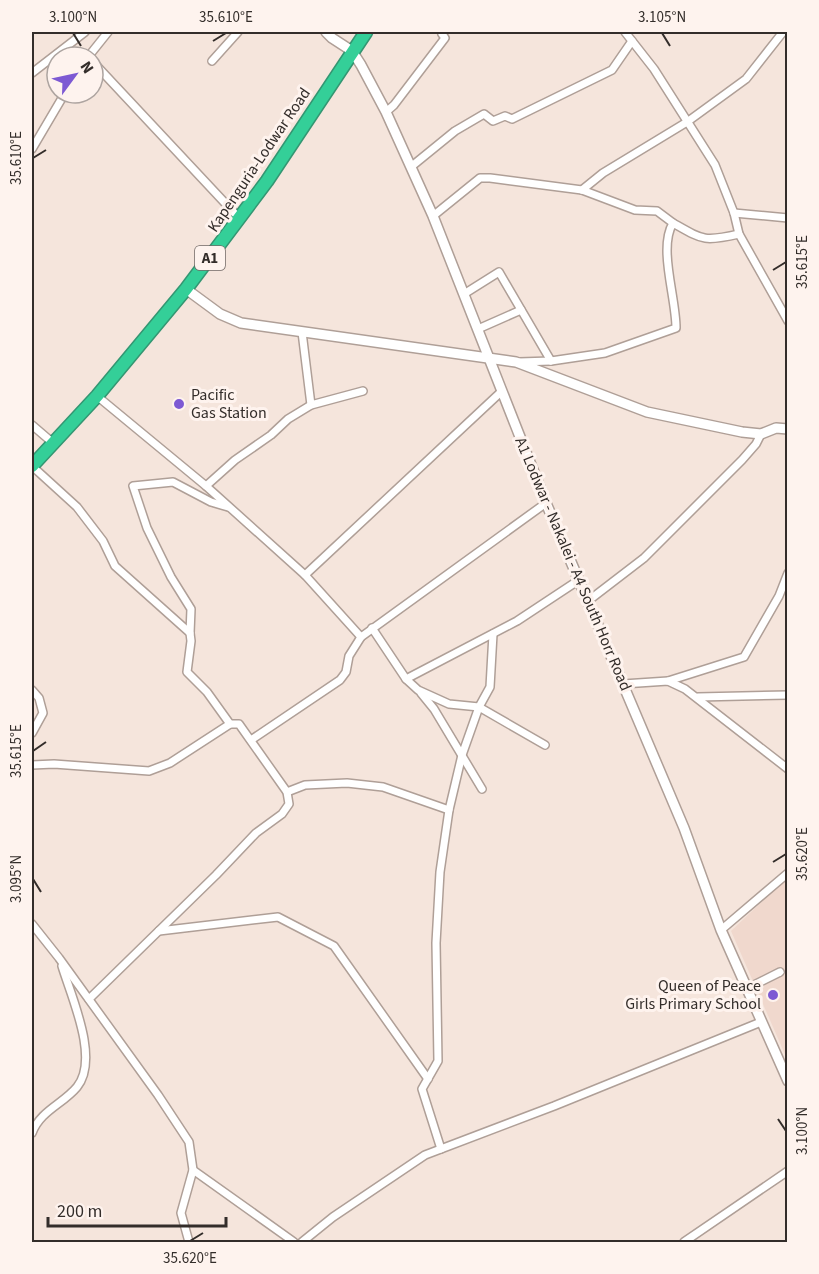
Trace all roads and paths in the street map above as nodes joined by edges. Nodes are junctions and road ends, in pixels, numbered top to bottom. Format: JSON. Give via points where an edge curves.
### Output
{"nodes":[{"id":1,"x":85,"y":32,"type":"edge"},
{"id":2,"x":238,"y":32,"type":"edge"},
{"id":3,"x":326,"y":32,"type":"edge"},
{"id":4,"x":366,"y":32,"type":"edge"},
{"id":5,"x":444,"y":32,"type":"edge"},
{"id":6,"x":625,"y":32,"type":"edge"},
{"id":7,"x":783,"y":32,"type":"edge"},
{"id":8,"x":632,"y":41,"type":"junction"},
{"id":9,"x":352,"y":51,"type":"junction"},
{"id":10,"x":212,"y":61,"type":"dead end"},
{"id":11,"x":32,"y":70,"type":"edge"},
{"id":12,"x":105,"y":75,"type":"edge"},
{"id":13,"x":58,"y":105,"type":"edge"},
{"id":14,"x":386,"y":112,"type":"junction"},
{"id":15,"x":687,"y":122,"type":"junction"},
{"id":16,"x":32,"y":148,"type":"edge"},
{"id":17,"x":412,"y":166,"type":"junction"},
{"id":18,"x":582,"y":190,"type":"junction"},
{"id":19,"x":734,"y":213,"type":"junction"},
{"id":20,"x":434,"y":216,"type":"junction"},
{"id":21,"x":788,"y":218,"type":"edge"},
{"id":22,"x":240,"y":219,"type":"junction"},
{"id":23,"x":673,"y":223,"type":"junction"},
{"id":24,"x":739,"y":234,"type":"junction"},
{"id":25,"x":186,"y":289,"type":"junction"},
{"id":26,"x":464,"y":294,"type":"junction"},
{"id":27,"x":521,"y":310,"type":"junction"},
{"id":28,"x":788,"y":321,"type":"edge"},
{"id":29,"x":478,"y":329,"type":"junction"},
{"id":30,"x":302,"y":332,"type":"junction"},
{"id":31,"x":490,"y":359,"type":"junction"},
{"id":32,"x":551,"y":361,"type":"junction"},
{"id":33,"x":516,"y":362,"type":"junction"},
{"id":34,"x":363,"y":391,"type":"dead end"},
{"id":35,"x":502,"y":391,"type":"junction"},
{"id":36,"x":97,"y":396,"type":"junction"},
{"id":37,"x":311,"y":405,"type":"junction"},
{"id":38,"x":32,"y":425,"type":"edge"},
{"id":39,"x":788,"y":429,"type":"edge"},
{"id":40,"x":761,"y":434,"type":"junction"},
{"id":41,"x":53,"y":443,"type":"junction"},
{"id":42,"x":32,"y":466,"type":"edge"},
{"id":43,"x":206,"y":486,"type":"junction"},
{"id":44,"x":546,"y":503,"type":"junction"},
{"id":45,"x":232,"y":508,"type":"junction"},
{"id":46,"x":788,"y":573,"type":"edge"},
{"id":47,"x":305,"y":575,"type":"junction"},
{"id":48,"x":579,"y":580,"type":"junction"},
{"id":49,"x":588,"y":601,"type":"junction"},
{"id":50,"x":372,"y":628,"type":"junction"},
{"id":51,"x":190,"y":633,"type":"junction"},
{"id":52,"x":493,"y":634,"type":"junction"},
{"id":53,"x":361,"y":637,"type":"junction"},
{"id":54,"x":406,"y":679,"type":"junction"},
{"id":55,"x":668,"y":681,"type":"junction"},
{"id":56,"x":623,"y":684,"type":"junction"},
{"id":57,"x":32,"y":690,"type":"edge"},
{"id":58,"x":418,"y":690,"type":"junction"},
{"id":59,"x":788,"y":695,"type":"edge"},
{"id":60,"x":698,"y":697,"type":"junction"},
{"id":61,"x":479,"y":707,"type":"junction"},
{"id":62,"x":230,"y":724,"type":"junction"},
{"id":63,"x":32,"y":733,"type":"edge"},
{"id":64,"x":251,"y":740,"type":"junction"},
{"id":65,"x":545,"y":745,"type":"dead end"},
{"id":66,"x":462,"y":755,"type":"junction"},
{"id":67,"x":32,"y":765,"type":"edge"},
{"id":68,"x":788,"y":769,"type":"edge"},
{"id":69,"x":482,"y":789,"type":"dead end"},
{"id":70,"x":287,"y":792,"type":"junction"},
{"id":71,"x":449,"y":810,"type":"junction"},
{"id":72,"x":788,"y":873,"type":"edge"},
{"id":73,"x":32,"y":924,"type":"edge"},
{"id":74,"x":721,"y":930,"type":"junction"},
{"id":75,"x":159,"y":932,"type":"junction"},
{"id":76,"x":59,"y":958,"type":"junction"},
{"id":77,"x":780,"y":972,"type":"dead end"},
{"id":78,"x":746,"y":989,"type":"junction"},
{"id":79,"x":89,"y":999,"type":"junction"},
{"id":80,"x":761,"y":1022,"type":"junction"},
{"id":81,"x":428,"y":1079,"type":"junction"},
{"id":82,"x":788,"y":1081,"type":"edge"},
{"id":83,"x":32,"y":1133,"type":"edge"},
{"id":84,"x":441,"y":1149,"type":"junction"},
{"id":85,"x":193,"y":1170,"type":"junction"},
{"id":86,"x":788,"y":1171,"type":"edge"},
{"id":87,"x":189,"y":1242,"type":"edge"},
{"id":88,"x":294,"y":1242,"type":"edge"},
{"id":89,"x":302,"y":1242,"type":"edge"},
{"id":90,"x":684,"y":1242,"type":"edge"}],
"edges":[{"from":1,"to":11,"type":"street"},
{"from":2,"to":10,"type":"street"},
{"from":3,"to":9,"type":"main road"},
{"from":4,"to":9,"type":"highway","name":"Kapenguria-Lodwar Road","number":"A1"},
{"from":5,"to":14,"type":"street","via":[[446,38]]},
{"from":6,"to":8,"type":"street"},
{"from":7,"to":15,"type":"street","via":[[746,79]]},
{"from":8,"to":15,"type":"street"},
{"from":8,"to":17,"type":"street","via":[[612,70],[512,119],[505,116],[493,122],[484,114],[455,131]]},
{"from":9,"to":14,"type":"main road","name":"A1 Lodwar - Nakalei - A4 South Horr Road"},
{"from":9,"to":22,"type":"highway","name":"Kapenguria-Lodwar Road","number":"A1"},
{"from":12,"to":22,"type":"street"},
{"from":13,"to":16,"type":"street"},
{"from":14,"to":17,"type":"main road","name":"A1 Lodwar - Nakalei - A4 South Horr Road"},
{"from":15,"to":18,"type":"street"},
{"from":15,"to":19,"type":"street","via":[[715,165]]},
{"from":17,"to":20,"type":"main road","name":"A1 Lodwar - Nakalei - A4 South Horr Road"},
{"from":18,"to":20,"type":"street","via":[[480,178]]},
{"from":18,"to":23,"type":"street","via":[[635,210],[657,212]]},
{"from":19,"to":21,"type":"street"},
{"from":19,"to":24,"type":"street"},
{"from":20,"to":26,"type":"main road","name":"A1 Lodwar - Nakalei - A4 South Horr Road"},
{"from":22,"to":25,"type":"highway","name":"Kapenguria-Lodwar Road","number":"A1"},
{"from":23,"to":24,"type":"street","via":[[700,238]]},
{"from":23,"to":32,"type":"street","via":[[668,231],[668,269],[676,328],[605,353]]},
{"from":24,"to":28,"type":"street"},
{"from":25,"to":30,"type":"main road","via":[[220,314],[241,323]]},
{"from":25,"to":36,"type":"highway","name":"Kapenguria-Lodwar Road","number":"A1"},
{"from":26,"to":27,"type":"street","via":[[499,272]]},
{"from":26,"to":29,"type":"main road","name":"A1 Lodwar - Nakalei - A4 South Horr Road"},
{"from":27,"to":29,"type":"street"},
{"from":27,"to":32,"type":"street"},
{"from":29,"to":31,"type":"main road","name":"A1 Lodwar - Nakalei - A4 South Horr Road"},
{"from":30,"to":31,"type":"main road"},
{"from":30,"to":37,"type":"street"},
{"from":31,"to":33,"type":"main road"},
{"from":31,"to":35,"type":"main road","name":"A1 Lodwar - Nakalei - A4 South Horr Road"},
{"from":32,"to":33,"type":"street"},
{"from":33,"to":40,"type":"main road","via":[[647,412]]},
{"from":34,"to":37,"type":"street"},
{"from":35,"to":44,"type":"main road","name":"A1 Lodwar - Nakalei - A4 South Horr Road"},
{"from":35,"to":47,"type":"street"},
{"from":36,"to":41,"type":"highway","name":"Kapenguria-Lodwar Road","number":"A1"},
{"from":36,"to":43,"type":"street"},
{"from":37,"to":43,"type":"street"},
{"from":38,"to":41,"type":"street"},
{"from":39,"to":40,"type":"main road","via":[[776,428]]},
{"from":40,"to":49,"type":"street","via":[[742,460],[644,558]]},
{"from":41,"to":42,"type":"highway","name":"Kapenguria-Lodwar Road","number":"A1"},
{"from":42,"to":51,"type":"street","via":[[77,507],[103,541],[115,566]]},
{"from":43,"to":45,"type":"street"},
{"from":44,"to":48,"type":"main road","name":"A1 Lodwar - Nakalei - A4 South Horr Road"},
{"from":44,"to":50,"type":"street"},
{"from":45,"to":47,"type":"street"},
{"from":45,"to":51,"type":"street","via":[[173,482],[133,486],[147,528],[191,609]]},
{"from":46,"to":55,"type":"street","via":[[744,657]]},
{"from":47,"to":53,"type":"street"},
{"from":48,"to":49,"type":"main road","name":"A1 Lodwar - Nakalei - A4 South Horr Road"},
{"from":48,"to":52,"type":"street"},
{"from":49,"to":56,"type":"main road","name":"A1 Lodwar - Nakalei - A4 South Horr Road"},
{"from":50,"to":53,"type":"street"},
{"from":50,"to":54,"type":"street"},
{"from":51,"to":62,"type":"street","via":[[187,672]]},
{"from":52,"to":54,"type":"street"},
{"from":52,"to":61,"type":"street","via":[[490,687]]},
{"from":53,"to":64,"type":"street","via":[[340,680]]},
{"from":54,"to":58,"type":"street"},
{"from":55,"to":56,"type":"street"},
{"from":55,"to":60,"type":"street"},
{"from":56,"to":74,"type":"main road","name":"A1 Lodwar - Nakalei - A4 South Horr Road","via":[[684,828]]},
{"from":57,"to":63,"type":"street","via":[[44,713]]},
{"from":58,"to":61,"type":"street","via":[[449,704]]},
{"from":58,"to":66,"type":"street"},
{"from":59,"to":60,"type":"street"},
{"from":60,"to":68,"type":"street"},
{"from":61,"to":65,"type":"street"},
{"from":61,"to":66,"type":"street"},
{"from":62,"to":64,"type":"street","via":[[239,724]]},
{"from":62,"to":67,"type":"street","via":[[170,763],[149,771]]},
{"from":64,"to":70,"type":"street"},
{"from":66,"to":69,"type":"street"},
{"from":66,"to":71,"type":"street"},
{"from":70,"to":71,"type":"street","via":[[305,785],[347,783],[383,787]]},
{"from":70,"to":75,"type":"street","via":[[289,804],[282,814],[256,833]]},
{"from":71,"to":81,"type":"street","via":[[436,943],[438,1062]]},
{"from":72,"to":74,"type":"street"},
{"from":73,"to":76,"type":"street"},
{"from":74,"to":78,"type":"main road","name":"A1 Lodwar - Nakalei - A4 South Horr Road"},
{"from":75,"to":79,"type":"street"},
{"from":75,"to":81,"type":"street","via":[[278,917],[334,946]]},
{"from":76,"to":79,"type":"street"},
{"from":76,"to":83,"type":"street","via":[[83,1034],[87,1060],[78,1086],[45,1114]]},
{"from":77,"to":78,"type":"street"},
{"from":78,"to":80,"type":"main road","name":"A1 Lodwar - Nakalei - A4 South Horr Road"},
{"from":79,"to":85,"type":"street","via":[[189,1142]]},
{"from":80,"to":82,"type":"main road","name":"A1 Lodwar - Nakalei - A4 South Horr Road"},
{"from":80,"to":84,"type":"street"},
{"from":81,"to":84,"type":"street","via":[[422,1089]]},
{"from":84,"to":89,"type":"street","via":[[425,1155],[333,1216]]},
{"from":85,"to":87,"type":"street","via":[[181,1213]]},
{"from":85,"to":88,"type":"street"},
{"from":86,"to":90,"type":"street"}]}
